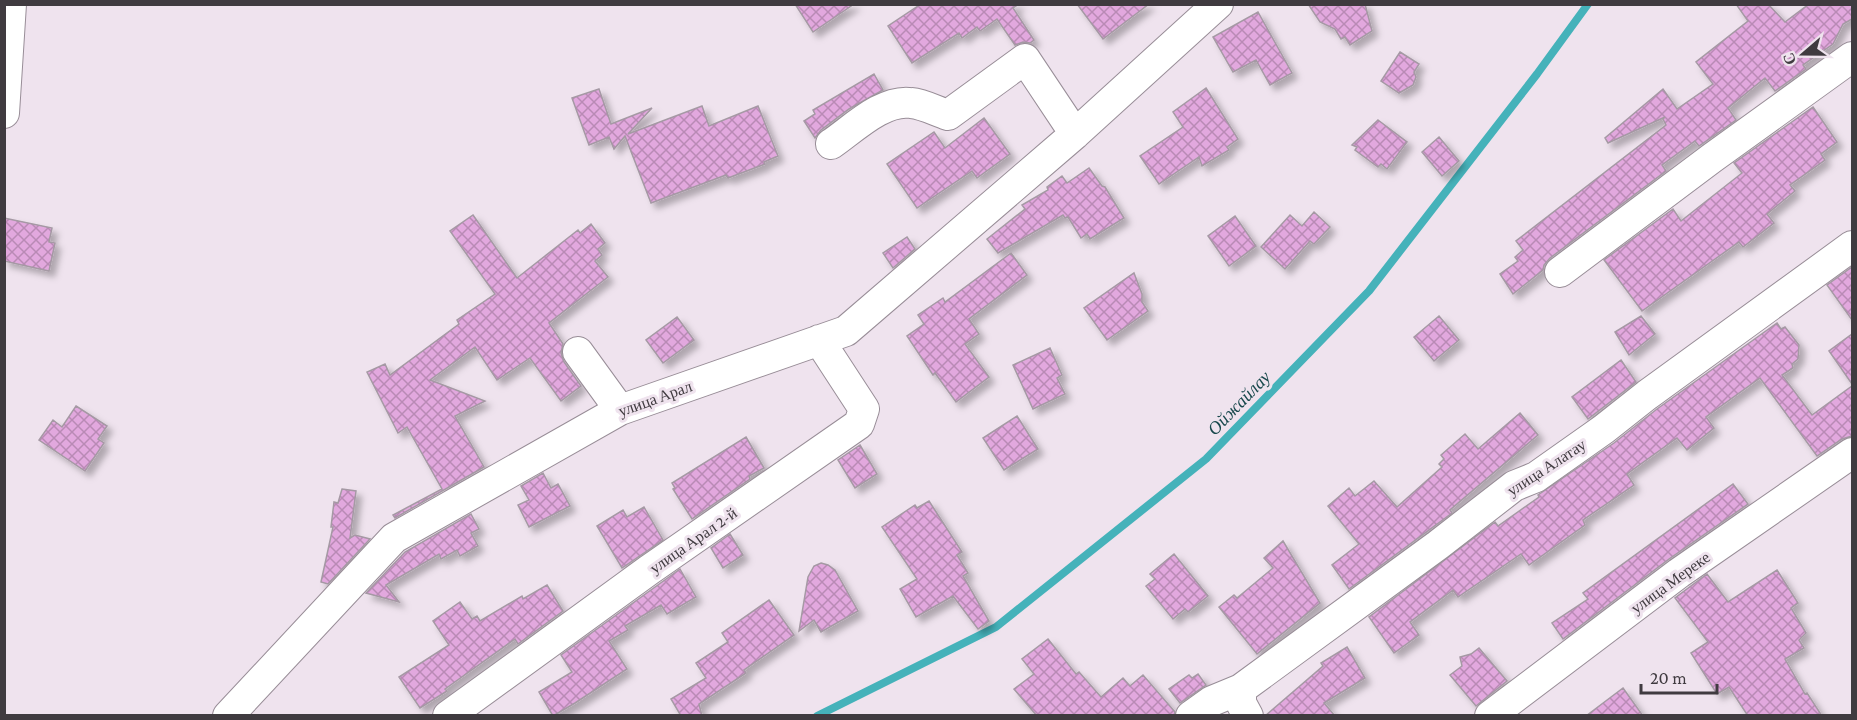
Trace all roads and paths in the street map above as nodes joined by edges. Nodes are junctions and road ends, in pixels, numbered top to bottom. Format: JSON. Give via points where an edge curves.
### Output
{"nodes":[{"id":1,"x":11,"y":4,"type":"edge"},
{"id":2,"x":1218,"y":4,"type":"edge"},
{"id":3,"x":1852,"y":57,"type":"edge"},
{"id":4,"x":5,"y":96,"type":"edge"},
{"id":5,"x":1075,"y":134,"type":"junction"},
{"id":6,"x":831,"y":144,"type":"dead end"},
{"id":7,"x":1852,"y":246,"type":"edge"},
{"id":8,"x":1560,"y":272,"type":"dead end"},
{"id":9,"x":819,"y":340,"type":"junction"},
{"id":10,"x":578,"y":352,"type":"dead end"},
{"id":11,"x":620,"y":410,"type":"junction"},
{"id":12,"x":1852,"y":453,"type":"edge"},
{"id":13,"x":1244,"y":702,"type":"edge"},
{"id":14,"x":228,"y":716,"type":"edge"},
{"id":15,"x":448,"y":716,"type":"edge"},
{"id":16,"x":1191,"y":716,"type":"edge"},
{"id":17,"x":1490,"y":716,"type":"edge"}],
"edges":[{"from":1,"to":4,"type":"street"},
{"from":2,"to":5,"type":"street","name":"улица Арал"},
{"from":3,"to":8,"type":"street"},
{"from":5,"to":6,"type":"street","via":[[1025,59],[948,115],[910,102],[889,106]]},
{"from":5,"to":9,"type":"street","name":"улица Арал","via":[[846,331]]},
{"from":7,"to":13,"type":"street","name":"улица Алатау","via":[[1546,470],[1514,486]]},
{"from":9,"to":11,"type":"street","name":"улица Арал"},
{"from":9,"to":15,"type":"street","name":"улица Арал 2-й","via":[[864,410],[859,424]]},
{"from":10,"to":11,"type":"street"},
{"from":11,"to":14,"type":"street","name":"улица Арал","via":[[394,538]]},
{"from":12,"to":17,"type":"street","name":"улица Мереке","via":[[1679,573]]},
{"from":13,"to":16,"type":"street","name":"улица Алатау","via":[[1212,701]]}]}
